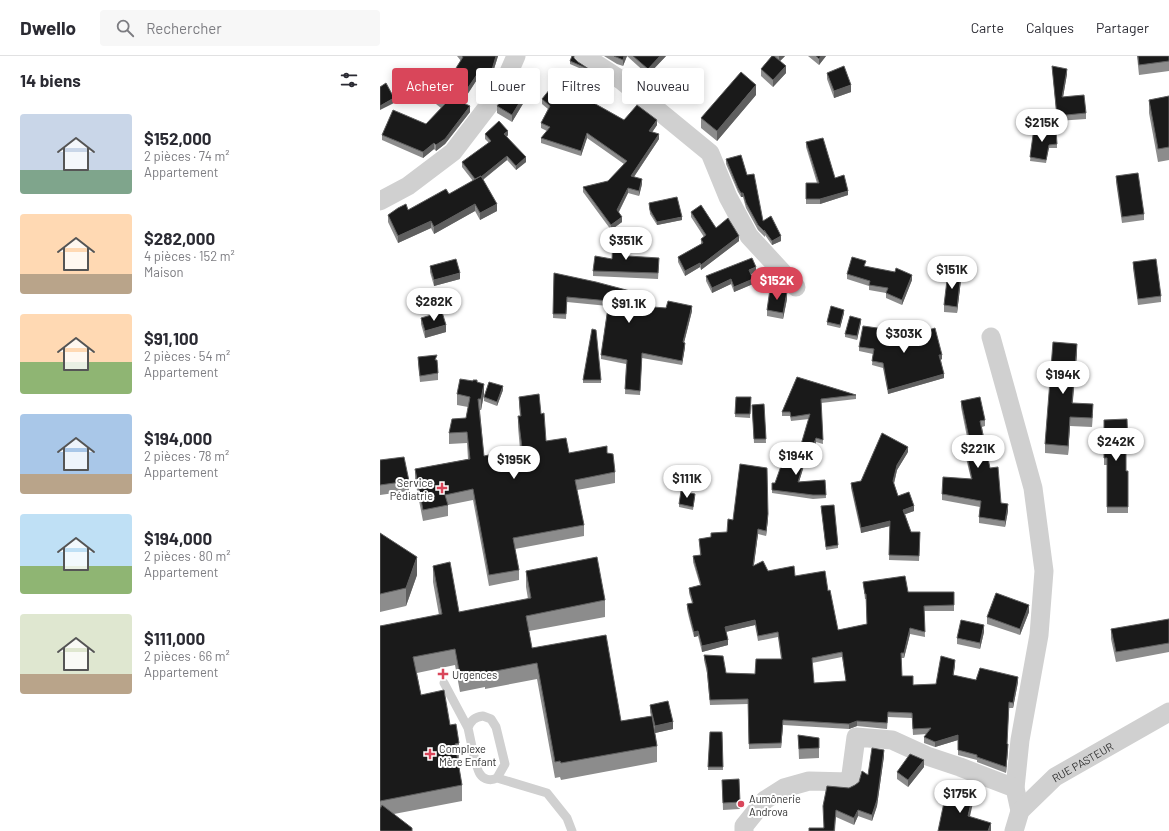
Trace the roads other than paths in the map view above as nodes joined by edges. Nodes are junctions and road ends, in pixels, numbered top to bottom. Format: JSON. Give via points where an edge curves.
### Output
{"nodes":[{"id":1,"x":516,"y":56,"type":"edge"},
{"id":2,"x":584,"y":56,"type":"edge"},
{"id":3,"x":380,"y":201,"type":"edge"},
{"id":4,"x":796,"y":287,"type":"dead end"},
{"id":5,"x":991,"y":337,"type":"dead end"},
{"id":6,"x":444,"y":683,"type":"dead end"},
{"id":7,"x":1169,"y":712,"type":"edge"},
{"id":8,"x":468,"y":728,"type":"junction"},
{"id":9,"x":496,"y":778,"type":"junction"},
{"id":10,"x":1015,"y":788,"type":"junction"},
{"id":11,"x":1020,"y":811,"type":"junction"},
{"id":12,"x":572,"y":831,"type":"edge"},
{"id":13,"x":744,"y":831,"type":"edge"},
{"id":14,"x":1014,"y":831,"type":"edge"}],
"edges":[{"from":1,"to":3,"type":"street","via":[[502,88],[453,152],[408,186]]},
{"from":2,"to":4,"type":"street","via":[[621,80],[710,153],[748,236]]},
{"from":5,"to":10,"type":"street","via":[[1033,488],[1044,571],[1039,635],[1020,740]]},
{"from":6,"to":8,"type":"lane"},
{"from":7,"to":11,"type":"street","name":"RUE PASTEUR","via":[[1055,777]]},
{"from":8,"to":9,"type":"lane","via":[[479,774],[486,779]]},
{"from":8,"to":9,"type":"lane","via":[[471,721],[483,716],[491,719],[496,727],[505,764]]},
{"from":9,"to":12,"type":"lane","via":[[547,793],[567,818]]},
{"from":10,"to":11,"type":"street"},
{"from":10,"to":13,"type":"street","via":[[927,756],[892,740],[856,737],[850,782],[809,781],[784,788],[765,800],[744,826]]},
{"from":11,"to":14,"type":"street","name":"RUE PASTEUR"}]}
